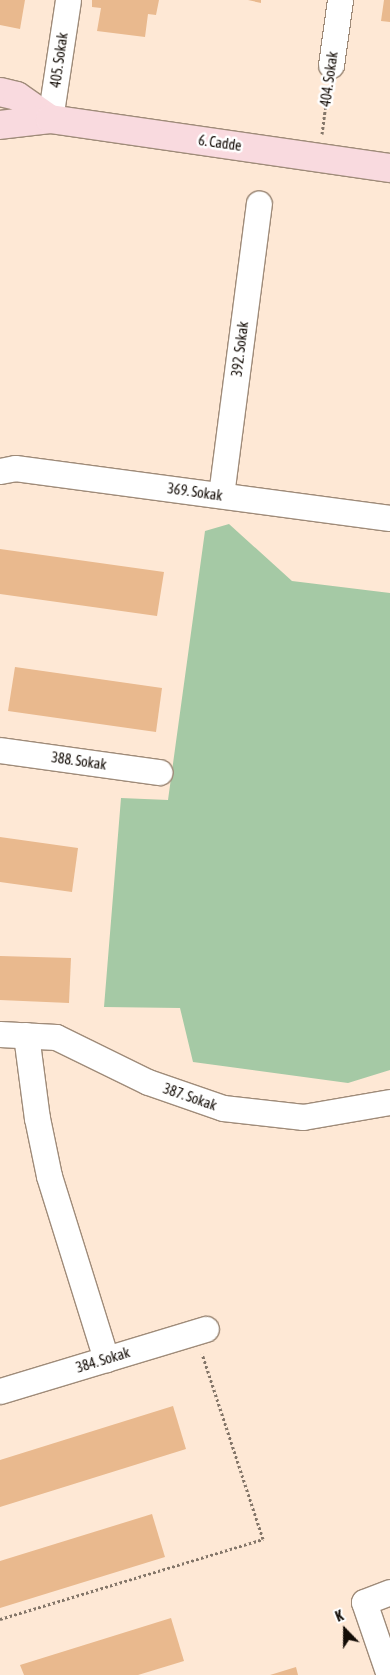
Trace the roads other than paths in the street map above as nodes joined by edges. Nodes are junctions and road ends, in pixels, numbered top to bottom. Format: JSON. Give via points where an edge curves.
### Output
{"nodes":[{"id":1,"x":68,"y":0,"type":"edge"},
{"id":2,"x":340,"y":0,"type":"edge"},
{"id":3,"x":331,"y":65,"type":"road end"},
{"id":4,"x":0,"y":92,"type":"edge"},
{"id":5,"x":50,"y":119,"type":"junction"},
{"id":6,"x":0,"y":125,"type":"edge"},
{"id":7,"x":390,"y":168,"type":"edge"},
{"id":8,"x":259,"y":203,"type":"dead end"},
{"id":9,"x":0,"y":471,"type":"edge"},
{"id":10,"x":221,"y":495,"type":"junction"},
{"id":11,"x":390,"y":518,"type":"edge"},
{"id":12,"x":0,"y":750,"type":"edge"},
{"id":13,"x":159,"y":772,"type":"dead end"},
{"id":14,"x":0,"y":1034,"type":"edge"},
{"id":15,"x":26,"y":1035,"type":"junction"},
{"id":16,"x":390,"y":1102,"type":"edge"},
{"id":17,"x":200,"y":1331,"type":"road end"},
{"id":18,"x":106,"y":1359,"type":"junction"},
{"id":19,"x":0,"y":1390,"type":"edge"},
{"id":20,"x":390,"y":1592,"type":"edge"},
{"id":21,"x":389,"y":1675,"type":"edge"}],
"edges":[{"from":1,"to":5,"type":"street","name":"405. Sokak"},
{"from":2,"to":3,"type":"street","name":"404. Sokak"},
{"from":4,"to":5,"type":"main road","name":"6. Cadde","via":[[18,96]]},
{"from":5,"to":6,"type":"main road","name":"6. Cadde"},
{"from":5,"to":7,"type":"main road","name":"6. Cadde"},
{"from":8,"to":10,"type":"street","name":"392. Sokak"},
{"from":9,"to":10,"type":"street","name":"369. Sokak","via":[[15,468]]},
{"from":10,"to":11,"type":"street","name":"369. Sokak"},
{"from":12,"to":13,"type":"street","name":"388. Sokak"},
{"from":14,"to":15,"type":"street","name":"387. Sokak"},
{"from":15,"to":16,"type":"street","name":"387. Sokak","via":[[56,1036],[148,1082],[223,1108],[302,1116]]},
{"from":15,"to":18,"type":"street","via":[[37,1118],[49,1176]]},
{"from":17,"to":18,"type":"street","name":"384. Sokak"},
{"from":18,"to":19,"type":"street","name":"384. Sokak"},
{"from":20,"to":21,"type":"street","via":[[364,1602]]}]}
